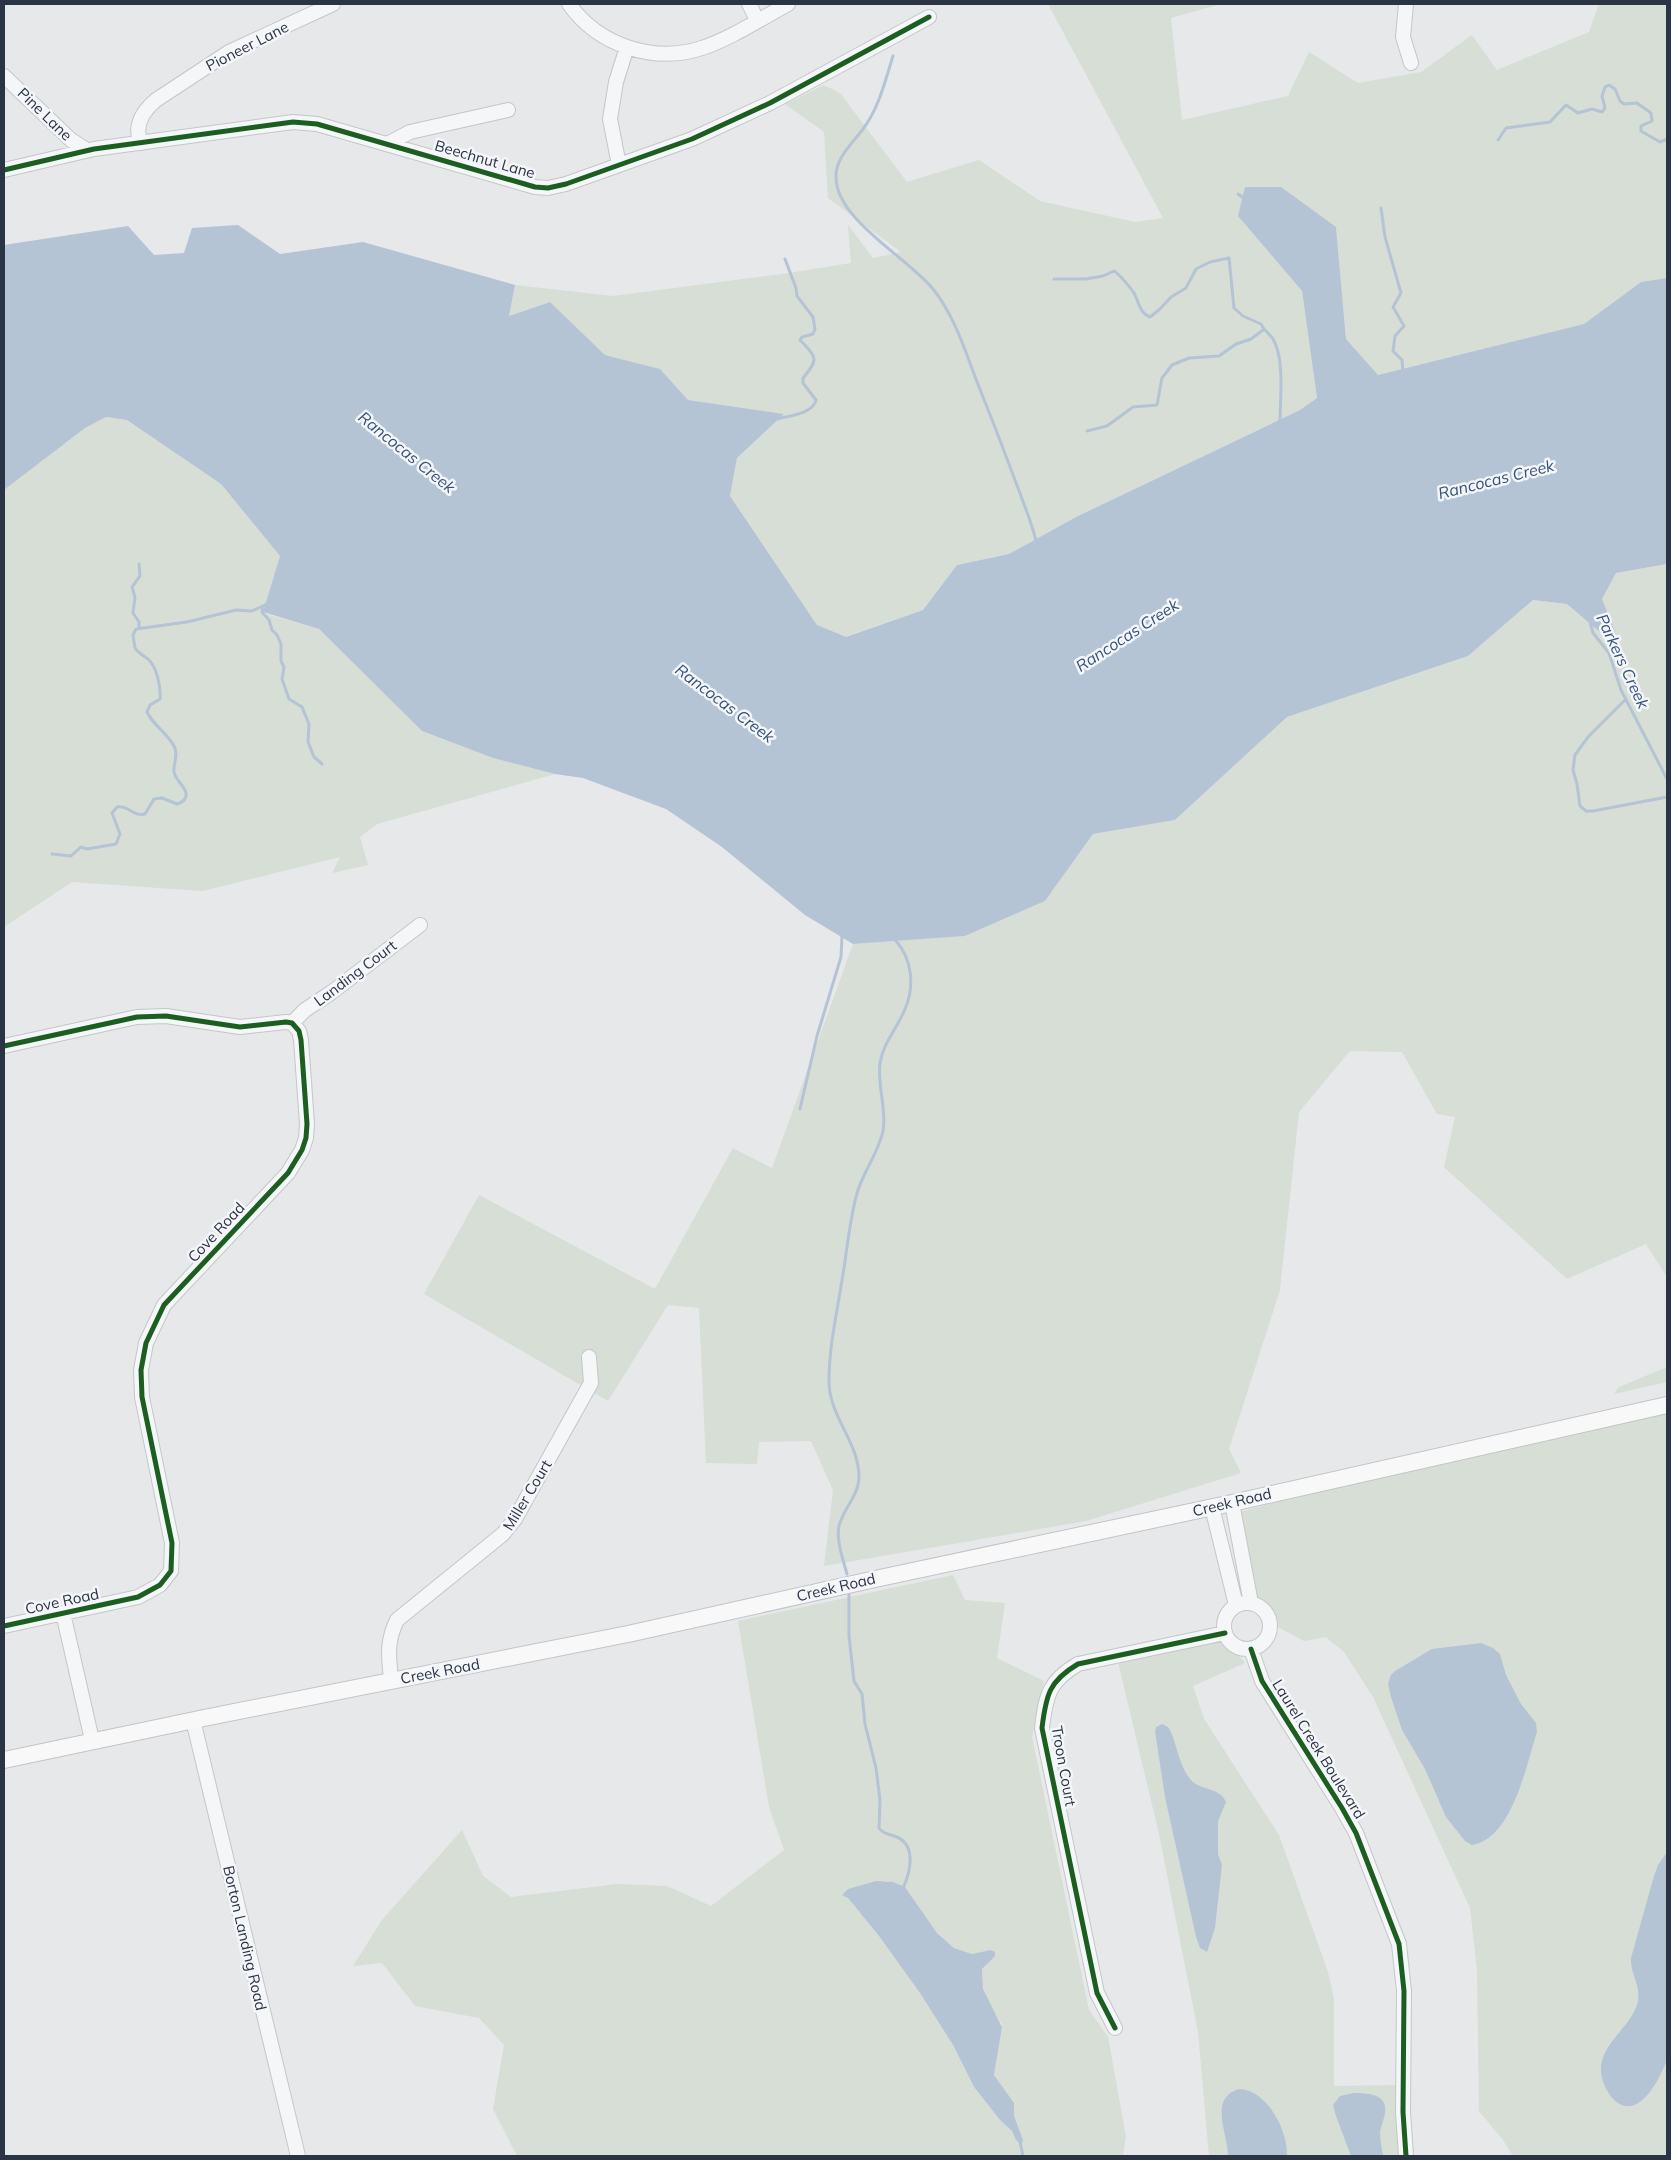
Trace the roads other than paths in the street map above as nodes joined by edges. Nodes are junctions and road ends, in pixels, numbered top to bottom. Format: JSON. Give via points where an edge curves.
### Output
{"nodes":[{"id":1,"x":333,"y":4,"type":"edge"},
{"id":2,"x":569,"y":4,"type":"edge"},
{"id":3,"x":749,"y":4,"type":"edge"},
{"id":4,"x":788,"y":4,"type":"edge"},
{"id":5,"x":1406,"y":4,"type":"edge"},
{"id":6,"x":929,"y":18,"type":"dead end"},
{"id":7,"x":757,"y":20,"type":"junction"},
{"id":8,"x":627,"y":47,"type":"junction"},
{"id":9,"x":1411,"y":64,"type":"dead end"},
{"id":10,"x":4,"y":76,"type":"edge"},
{"id":11,"x":508,"y":110,"type":"dead end"},
{"id":12,"x":141,"y":143,"type":"junction"},
{"id":13,"x":387,"y":144,"type":"junction"},
{"id":14,"x":87,"y":150,"type":"junction"},
{"id":15,"x":619,"y":165,"type":"junction"},
{"id":16,"x":4,"y":170,"type":"edge"},
{"id":17,"x":420,"y":925,"type":"dead end"},
{"id":18,"x":292,"y":1023,"type":"junction"},
{"id":19,"x":4,"y":1046,"type":"edge"},
{"id":20,"x":588,"y":1358,"type":"dead end"},
{"id":21,"x":1667,"y":1405,"type":"edge"},
{"id":22,"x":1232,"y":1503,"type":"junction"},
{"id":23,"x":1212,"y":1507,"type":"junction"},
{"id":24,"x":1251,"y":1603,"type":"junction"},
{"id":25,"x":1236,"y":1606,"type":"junction"},
{"id":26,"x":63,"y":1613,"type":"junction"},
{"id":27,"x":4,"y":1626,"type":"edge"},
{"id":28,"x":1225,"y":1633,"type":"junction"},
{"id":29,"x":1251,"y":1649,"type":"junction"},
{"id":30,"x":391,"y":1680,"type":"junction"},
{"id":31,"x":194,"y":1720,"type":"junction"},
{"id":32,"x":92,"y":1740,"type":"junction"},
{"id":33,"x":4,"y":1760,"type":"edge"},
{"id":34,"x":1115,"y":2028,"type":"dead end"},
{"id":35,"x":298,"y":2156,"type":"edge"},
{"id":36,"x":1406,"y":2156,"type":"edge"}],
"edges":[{"from":1,"to":12,"type":"street","name":"Pioneer Lane","via":[[229,52],[156,100],[148,106],[139,122],[137,136]]},
{"from":2,"to":8,"type":"street","via":[[600,35]]},
{"from":3,"to":7,"type":"street"},
{"from":4,"to":7,"type":"street"},
{"from":5,"to":9,"type":"street","via":[[1404,37]]},
{"from":6,"to":15,"type":"street","name":"Beechnut Lane","via":[[758,109],[692,139]]},
{"from":7,"to":8,"type":"street","via":[[719,41],[693,50],[648,53]]},
{"from":8,"to":15,"type":"street","via":[[610,119]]},
{"from":10,"to":14,"type":"street","name":"Pine Lane","via":[[71,140]]},
{"from":11,"to":13,"type":"street","via":[[410,132]]},
{"from":12,"to":13,"type":"street","name":"Beechnut Lane","via":[[292,122],[317,124]]},
{"from":12,"to":14,"type":"street","name":"Beechnut Lane"},
{"from":13,"to":15,"type":"street","name":"Beechnut Lane","via":[[542,188],[566,184]]},
{"from":14,"to":16,"type":"street","name":"Beechnut Lane"},
{"from":17,"to":18,"type":"street","name":"Landing Court"},
{"from":18,"to":19,"type":"street","via":[[240,1027],[166,1016],[138,1017]]},
{"from":18,"to":26,"type":"street","name":"Cove Road","via":[[299,1032],[307,1124],[302,1150],[288,1173],[164,1305],[146,1344],[142,1397],[172,1543],[171,1571],[160,1585],[138,1597]]},
{"from":20,"to":30,"type":"street","name":"Miller Court","via":[[591,1383],[516,1519],[503,1534],[397,1620],[388,1646]]},
{"from":21,"to":22,"type":"main road","name":"Creek Road"},
{"from":22,"to":23,"type":"main road","name":"Creek Road"},
{"from":22,"to":24,"type":"street"},
{"from":23,"to":25,"type":"street"},
{"from":23,"to":30,"type":"main road","name":"Creek Road","via":[[628,1634]]},
{"from":24,"to":25,"type":"street"},
{"from":24,"to":29,"type":"street","via":[[1265,1611],[1270,1625],[1265,1640]]},
{"from":25,"to":28,"type":"street","via":[[1225,1618]]},
{"from":26,"to":27,"type":"street","name":"Cove Road"},
{"from":26,"to":32,"type":"street","name":"Cove Road"},
{"from":28,"to":29,"type":"street","via":[[1233,1645]]},
{"from":28,"to":34,"type":"street","name":"Troon Court","via":[[1078,1664],[1063,1673],[1046,1698],[1042,1728],[1097,1993]]},
{"from":29,"to":36,"type":"street","name":"Laurel Creek Boulevard","via":[[1262,1681],[1356,1834],[1398,1944],[1404,1991]]},
{"from":30,"to":31,"type":"main road","name":"Creek Road"},
{"from":31,"to":32,"type":"main road","name":"Creek Road"},
{"from":31,"to":35,"type":"street","name":"Borton Landing Road"},
{"from":32,"to":33,"type":"main road","name":"Creek Road"}]}
